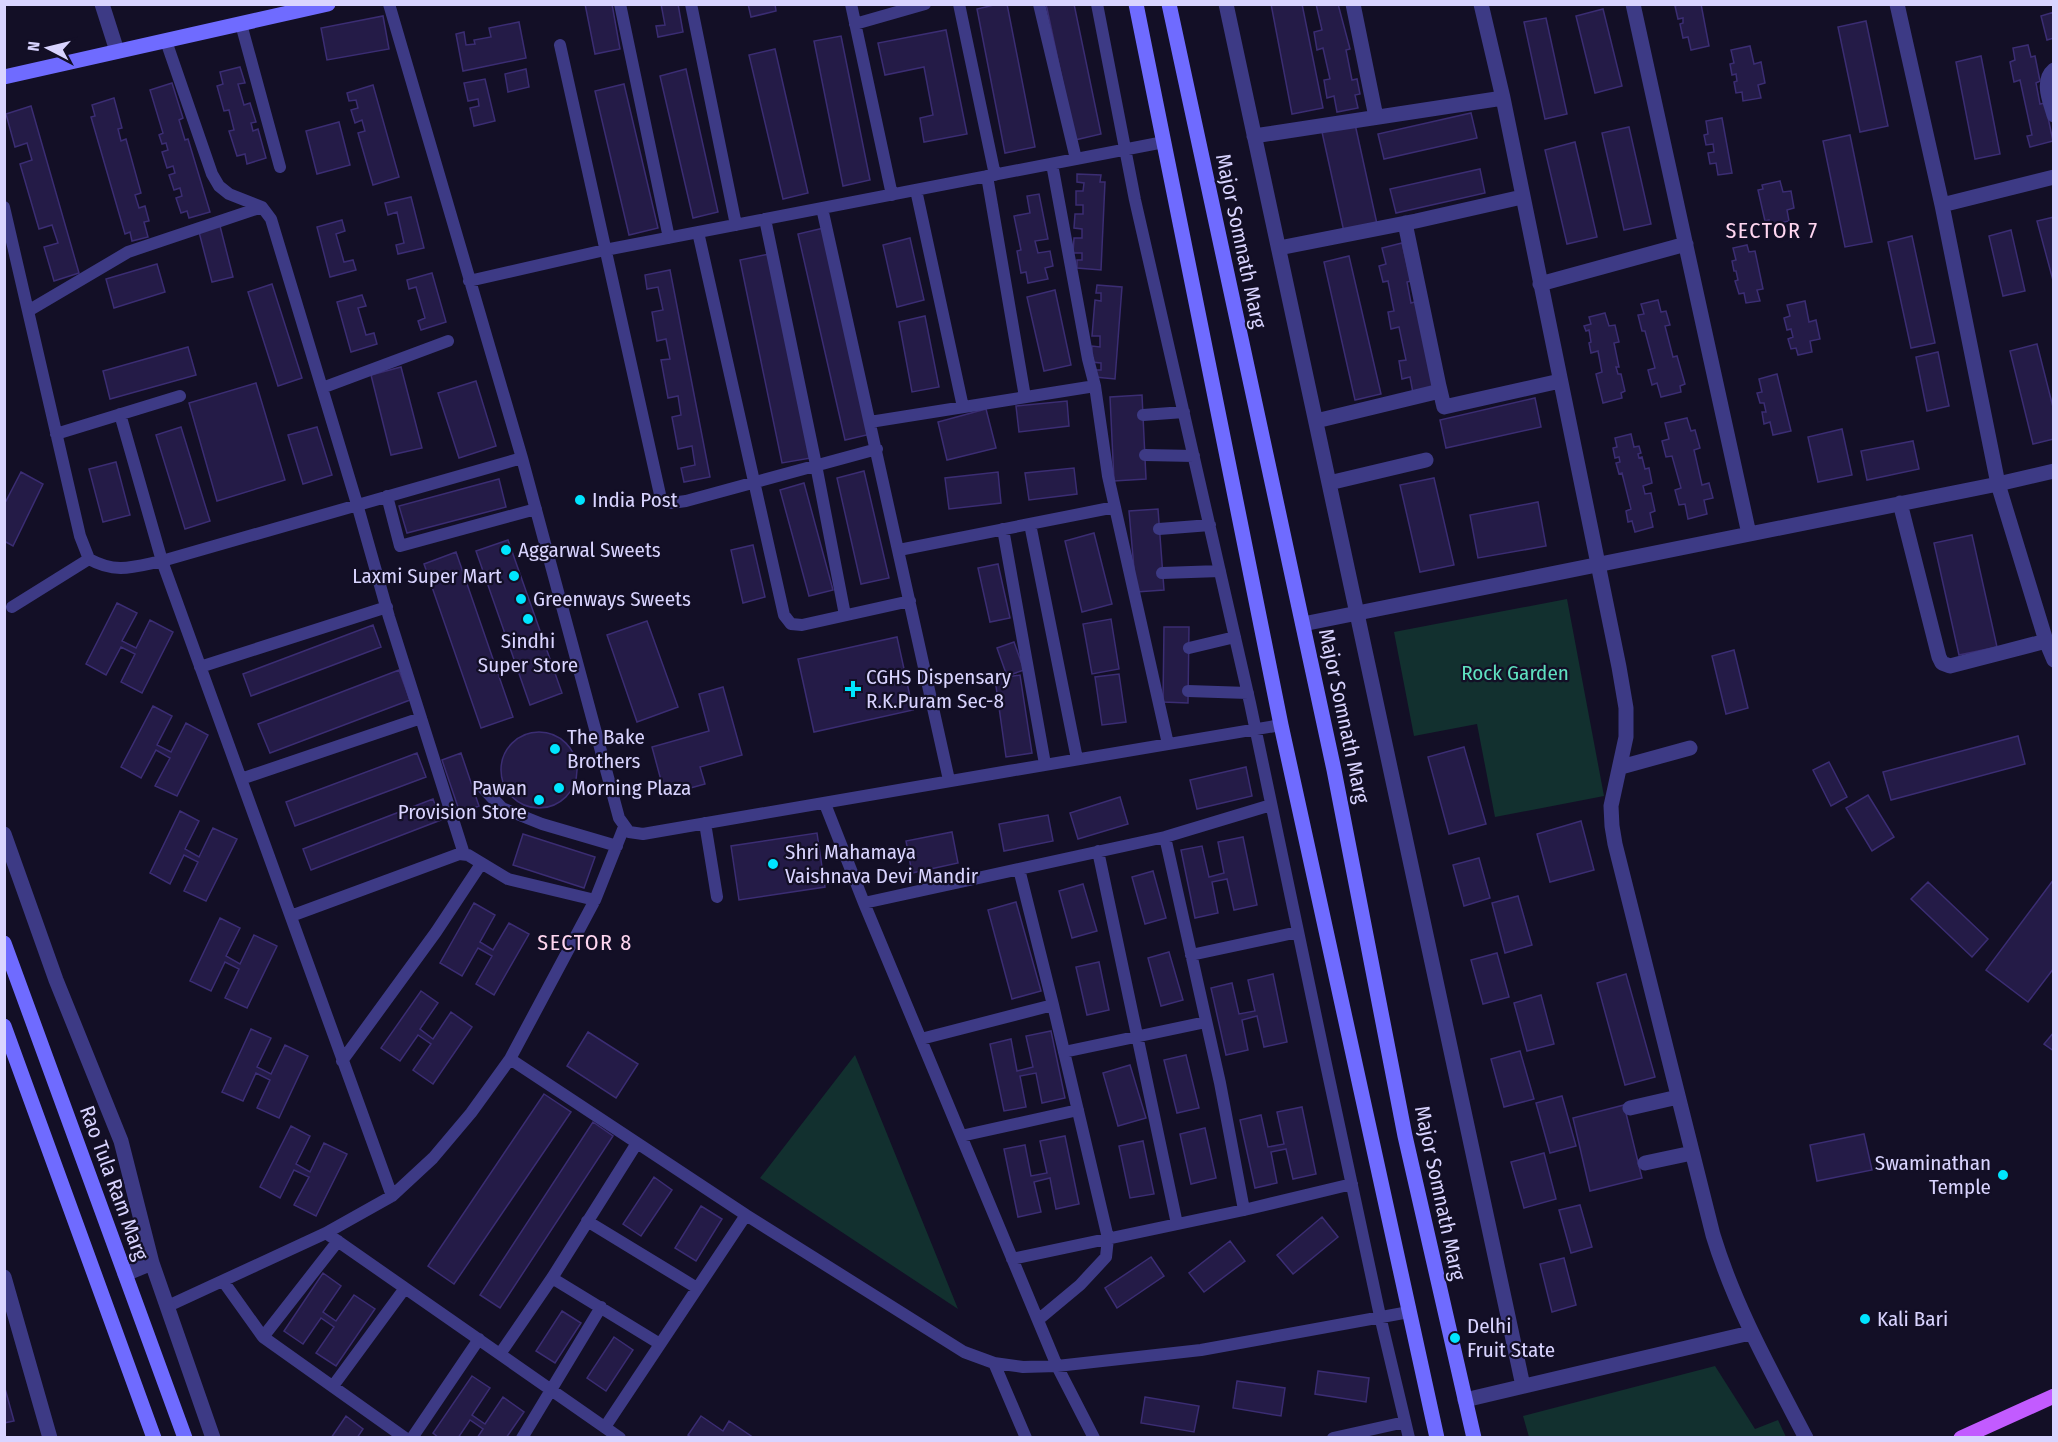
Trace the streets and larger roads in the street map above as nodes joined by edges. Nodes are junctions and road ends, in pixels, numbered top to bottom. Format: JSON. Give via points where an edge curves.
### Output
{"nodes":[{"id":1,"x":102,"y":4,"type":"edge"},
{"id":2,"x":328,"y":4,"type":"edge"},
{"id":3,"x":1136,"y":4,"type":"edge"},
{"id":4,"x":1169,"y":4,"type":"edge"},
{"id":5,"x":1226,"y":4,"type":"edge"},
{"id":6,"x":1353,"y":4,"type":"edge"},
{"id":7,"x":1481,"y":4,"type":"edge"},
{"id":8,"x":1633,"y":4,"type":"edge"},
{"id":9,"x":1897,"y":4,"type":"edge"},
{"id":10,"x":117,"y":51,"type":"junction"},
{"id":11,"x":2054,"y":70,"type":"edge"},
{"id":12,"x":4,"y":76,"type":"edge"},
{"id":13,"x":1503,"y":98,"type":"junction"},
{"id":14,"x":2054,"y":115,"type":"edge"},
{"id":15,"x":1376,"y":117,"type":"junction"},
{"id":16,"x":1254,"y":136,"type":"junction"},
{"id":17,"x":2054,"y":177,"type":"edge"},
{"id":18,"x":1522,"y":197,"type":"junction"},
{"id":19,"x":1942,"y":205,"type":"junction"},
{"id":20,"x":1405,"y":223,"type":"junction"},
{"id":21,"x":1686,"y":244,"type":"junction"},
{"id":22,"x":1279,"y":248,"type":"junction"},
{"id":23,"x":1540,"y":284,"type":"junction"},
{"id":24,"x":1560,"y":381,"type":"junction"},
{"id":25,"x":1439,"y":386,"type":"junction"},
{"id":26,"x":1316,"y":421,"type":"junction"},
{"id":27,"x":1426,"y":460,"type":"dead end"},
{"id":28,"x":2054,"y":471,"type":"edge"},
{"id":29,"x":1329,"y":483,"type":"junction"},
{"id":30,"x":1998,"y":484,"type":"junction"},
{"id":31,"x":1900,"y":503,"type":"junction"},
{"id":32,"x":1749,"y":534,"type":"junction"},
{"id":33,"x":1598,"y":564,"type":"junction"},
{"id":34,"x":1358,"y":613,"type":"junction"},
{"id":35,"x":1303,"y":624,"type":"junction"},
{"id":36,"x":2046,"y":641,"type":"junction"},
{"id":37,"x":2053,"y":658,"type":"edge"},
{"id":38,"x":1690,"y":748,"type":"dead end"},
{"id":39,"x":1621,"y":767,"type":"junction"},
{"id":40,"x":4,"y":834,"type":"edge"},
{"id":41,"x":4,"y":943,"type":"edge"},
{"id":42,"x":4,"y":1026,"type":"edge"},
{"id":43,"x":1678,"y":1097,"type":"junction"},
{"id":44,"x":1630,"y":1108,"type":"dead end"},
{"id":45,"x":1692,"y":1153,"type":"junction"},
{"id":46,"x":1645,"y":1162,"type":"dead end"},
{"id":47,"x":152,"y":1263,"type":"junction"},
{"id":48,"x":125,"y":1274,"type":"junction"},
{"id":49,"x":4,"y":1277,"type":"edge"},
{"id":50,"x":1750,"y":1333,"type":"junction"},
{"id":51,"x":1523,"y":1386,"type":"junction"},
{"id":52,"x":2054,"y":1396,"type":"edge"},
{"id":53,"x":1465,"y":1400,"type":"junction"},
{"id":54,"x":50,"y":1437,"type":"edge"},
{"id":55,"x":154,"y":1437,"type":"edge"},
{"id":56,"x":185,"y":1437,"type":"edge"},
{"id":57,"x":213,"y":1437,"type":"edge"},
{"id":58,"x":1437,"y":1437,"type":"edge"},
{"id":59,"x":1474,"y":1437,"type":"edge"},
{"id":60,"x":1806,"y":1437,"type":"edge"},
{"id":61,"x":1961,"y":1437,"type":"edge"}],
"edges":[{"from":1,"to":10,"type":"street"},
{"from":2,"to":10,"type":"street"},
{"from":3,"to":58,"type":"street","via":[[1281,725]]},
{"from":4,"to":35,"type":"street","name":"Major Somnath Marg"},
{"from":5,"to":16,"type":"street"},
{"from":6,"to":15,"type":"street"},
{"from":7,"to":13,"type":"street"},
{"from":8,"to":21,"type":"street"},
{"from":9,"to":19,"type":"street"},
{"from":10,"to":12,"type":"street"},
{"from":11,"to":14,"type":"street","via":[[2047,84]]},
{"from":13,"to":15,"type":"street"},
{"from":13,"to":18,"type":"street"},
{"from":15,"to":16,"type":"street"},
{"from":16,"to":22,"type":"street"},
{"from":17,"to":19,"type":"street"},
{"from":18,"to":20,"type":"street"},
{"from":18,"to":23,"type":"street"},
{"from":19,"to":30,"type":"street"},
{"from":20,"to":22,"type":"street"},
{"from":20,"to":25,"type":"street"},
{"from":21,"to":23,"type":"street"},
{"from":21,"to":32,"type":"street"},
{"from":22,"to":26,"type":"street"},
{"from":23,"to":24,"type":"street"},
{"from":24,"to":25,"type":"street","via":[[1444,407]]},
{"from":24,"to":33,"type":"street"},
{"from":25,"to":26,"type":"street","via":[[1440,391]]},
{"from":26,"to":29,"type":"street"},
{"from":27,"to":29,"type":"street"},
{"from":28,"to":30,"type":"street"},
{"from":29,"to":34,"type":"street"},
{"from":30,"to":31,"type":"street"},
{"from":30,"to":36,"type":"street"},
{"from":31,"to":32,"type":"street"},
{"from":31,"to":36,"type":"street","via":[[1942,663],[1950,666]]},
{"from":32,"to":33,"type":"street"},
{"from":33,"to":34,"type":"street"},
{"from":33,"to":39,"type":"street","via":[[1626,708]]},
{"from":34,"to":35,"type":"street"},
{"from":34,"to":51,"type":"street"},
{"from":35,"to":53,"type":"street","name":"Major Somnath Marg","via":[[1405,1136]]},
{"from":36,"to":37,"type":"street"},
{"from":38,"to":39,"type":"street"},
{"from":39,"to":43,"type":"street","via":[[1611,806],[1613,835]]},
{"from":40,"to":47,"type":"street","via":[[56,980],[121,1141]]},
{"from":41,"to":48,"type":"street","name":"Rao Tula Ram Marg"},
{"from":42,"to":55,"type":"street"},
{"from":43,"to":44,"type":"street"},
{"from":43,"to":45,"type":"street"},
{"from":45,"to":46,"type":"street"},
{"from":45,"to":50,"type":"street","via":[[1724,1271]]},
{"from":47,"to":48,"type":"street"},
{"from":47,"to":57,"type":"street"},
{"from":48,"to":56,"type":"street","name":"Rao Tula Ram Marg"},
{"from":49,"to":54,"type":"street"},
{"from":50,"to":51,"type":"street"},
{"from":50,"to":60,"type":"street"},
{"from":51,"to":53,"type":"street"},
{"from":52,"to":61,"type":"main road"},
{"from":53,"to":59,"type":"street","name":"Major Somnath Marg"}]}
